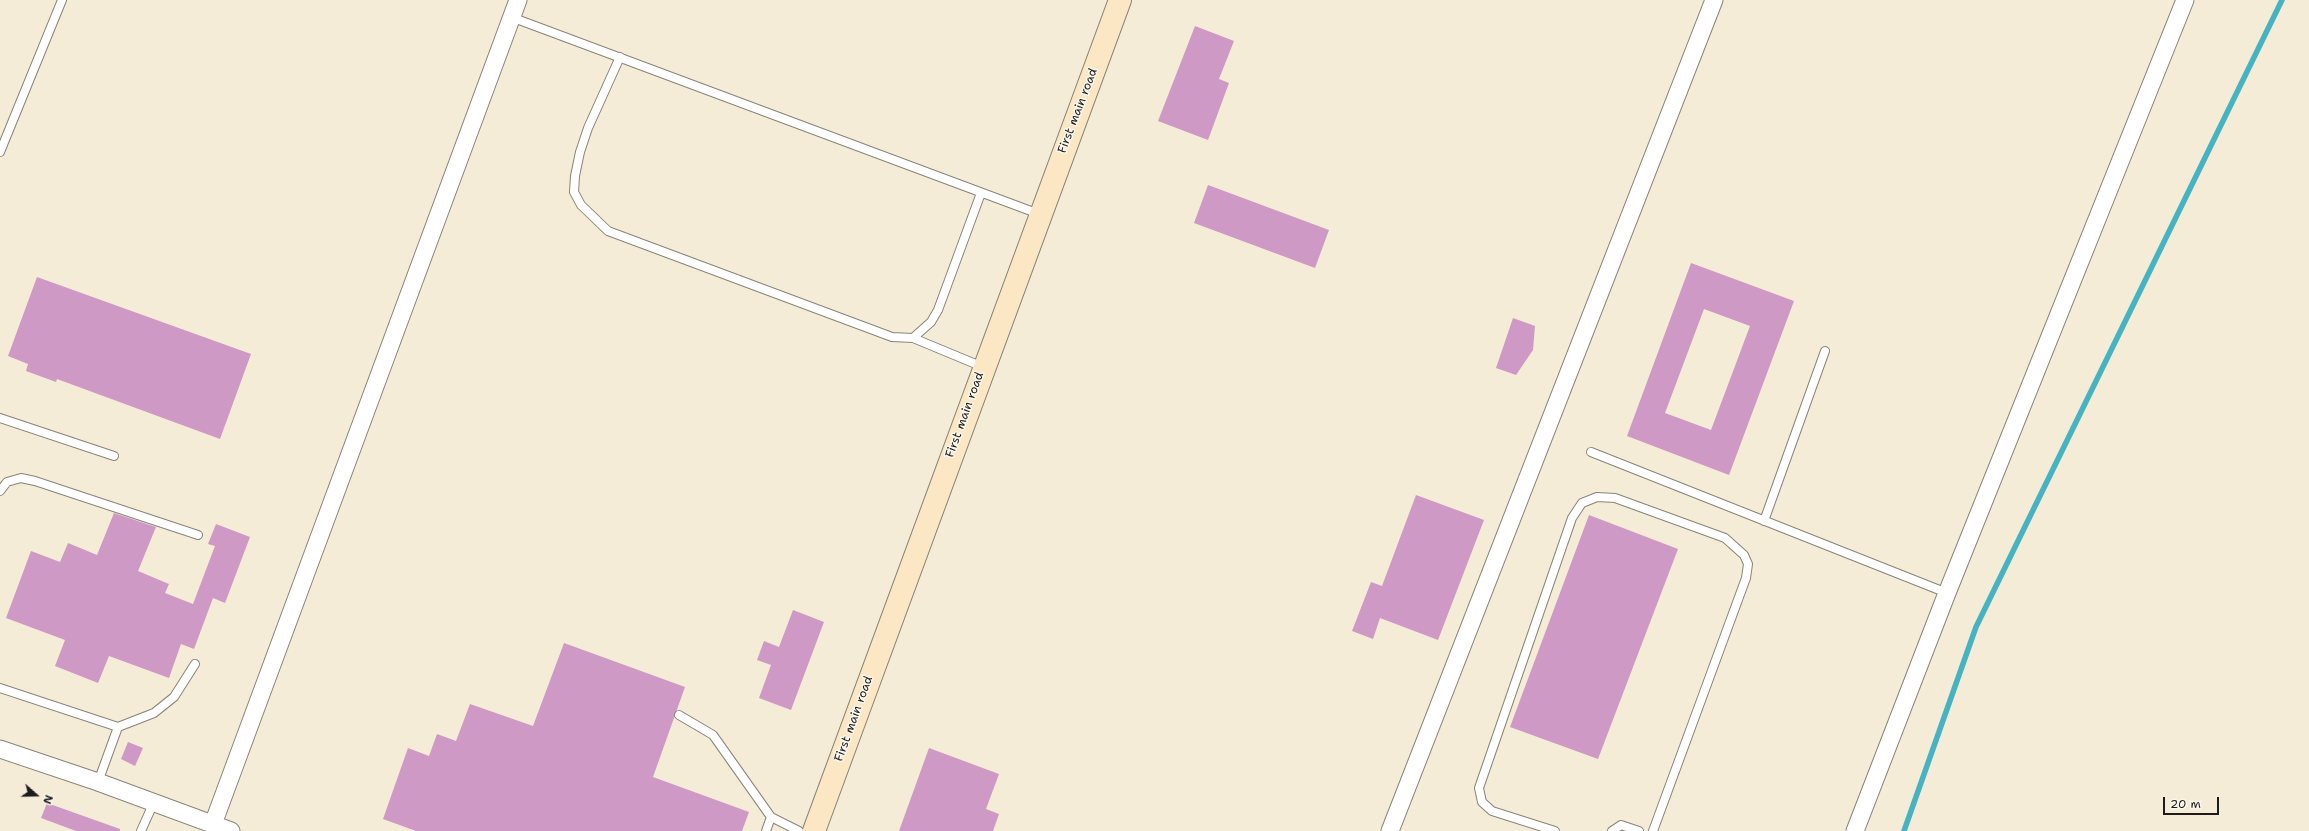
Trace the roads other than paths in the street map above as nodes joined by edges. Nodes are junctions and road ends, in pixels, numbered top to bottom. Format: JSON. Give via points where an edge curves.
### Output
{"nodes":[{"id":1,"x":62,"y":0,"type":"edge"},
{"id":2,"x":518,"y":0,"type":"edge"},
{"id":3,"x":1120,"y":0,"type":"edge"},
{"id":4,"x":1714,"y":0,"type":"edge"},
{"id":5,"x":2185,"y":0,"type":"edge"},
{"id":6,"x":512,"y":17,"type":"junction"},
{"id":7,"x":620,"y":57,"type":"junction"},
{"id":8,"x":0,"y":152,"type":"edge"},
{"id":9,"x":981,"y":193,"type":"junction"},
{"id":10,"x":1039,"y":214,"type":"junction"},
{"id":11,"x":913,"y":338,"type":"junction"},
{"id":12,"x":1825,"y":351,"type":"dead end"},
{"id":13,"x":983,"y":366,"type":"junction"},
{"id":14,"x":0,"y":418,"type":"edge"},
{"id":15,"x":1591,"y":452,"type":"dead end"},
{"id":16,"x":114,"y":456,"type":"dead end"},
{"id":17,"x":0,"y":491,"type":"edge"},
{"id":18,"x":1764,"y":520,"type":"junction"},
{"id":19,"x":198,"y":535,"type":"dead end"},
{"id":20,"x":1947,"y":593,"type":"junction"},
{"id":21,"x":195,"y":664,"type":"dead end"},
{"id":22,"x":0,"y":688,"type":"edge"},
{"id":23,"x":679,"y":715,"type":"dead end"},
{"id":24,"x":118,"y":727,"type":"junction"},
{"id":25,"x":0,"y":749,"type":"edge"},
{"id":26,"x":98,"y":782,"type":"junction"},
{"id":27,"x":154,"y":802,"type":"junction"},
{"id":28,"x":771,"y":818,"type":"junction"},
{"id":29,"x":213,"y":824,"type":"junction"},
{"id":30,"x":142,"y":831,"type":"edge"},
{"id":31,"x":230,"y":831,"type":"edge"},
{"id":32,"x":766,"y":831,"type":"edge"},
{"id":33,"x":799,"y":831,"type":"edge"},
{"id":34,"x":814,"y":831,"type":"edge"},
{"id":35,"x":1390,"y":831,"type":"edge"},
{"id":36,"x":1555,"y":831,"type":"edge"},
{"id":37,"x":1612,"y":831,"type":"edge"},
{"id":38,"x":1639,"y":831,"type":"edge"},
{"id":39,"x":1653,"y":831,"type":"edge"},
{"id":40,"x":1855,"y":831,"type":"edge"}],
"edges":[{"from":1,"to":8,"type":"lane"},
{"from":2,"to":6,"type":"street"},
{"from":3,"to":10,"type":"street","name":"First main road"},
{"from":4,"to":35,"type":"street"},
{"from":5,"to":20,"type":"street"},
{"from":6,"to":7,"type":"lane"},
{"from":6,"to":29,"type":"street"},
{"from":7,"to":9,"type":"lane"},
{"from":7,"to":11,"type":"lane","via":[[588,128],[575,176],[574,192],[594,220],[608,232],[877,332],[892,337]]},
{"from":9,"to":10,"type":"lane"},
{"from":9,"to":11,"type":"lane","via":[[938,310],[931,322]]},
{"from":10,"to":13,"type":"street","name":"First main road"},
{"from":11,"to":13,"type":"lane"},
{"from":12,"to":18,"type":"lane"},
{"from":13,"to":34,"type":"street","name":"First main road"},
{"from":14,"to":16,"type":"lane"},
{"from":15,"to":18,"type":"lane"},
{"from":17,"to":19,"type":"lane","via":[[7,482],[21,478],[36,481]]},
{"from":18,"to":20,"type":"lane"},
{"from":20,"to":40,"type":"street"},
{"from":21,"to":24,"type":"lane","via":[[174,697],[154,713]]},
{"from":22,"to":24,"type":"lane"},
{"from":23,"to":28,"type":"lane","via":[[713,735]]},
{"from":24,"to":26,"type":"lane"},
{"from":25,"to":26,"type":"street"},
{"from":26,"to":27,"type":"street"},
{"from":27,"to":29,"type":"street"},
{"from":27,"to":30,"type":"lane"},
{"from":28,"to":32,"type":"lane"},
{"from":28,"to":33,"type":"lane"},
{"from":29,"to":31,"type":"street"},
{"from":36,"to":39,"type":"lane","via":[[1492,811],[1482,802],[1479,788],[1572,518],[1582,503],[1597,496],[1615,498],[1725,538],[1744,555],[1748,564],[1746,578]]},
{"from":37,"to":38,"type":"lane","via":[[1621,825]]}]}
